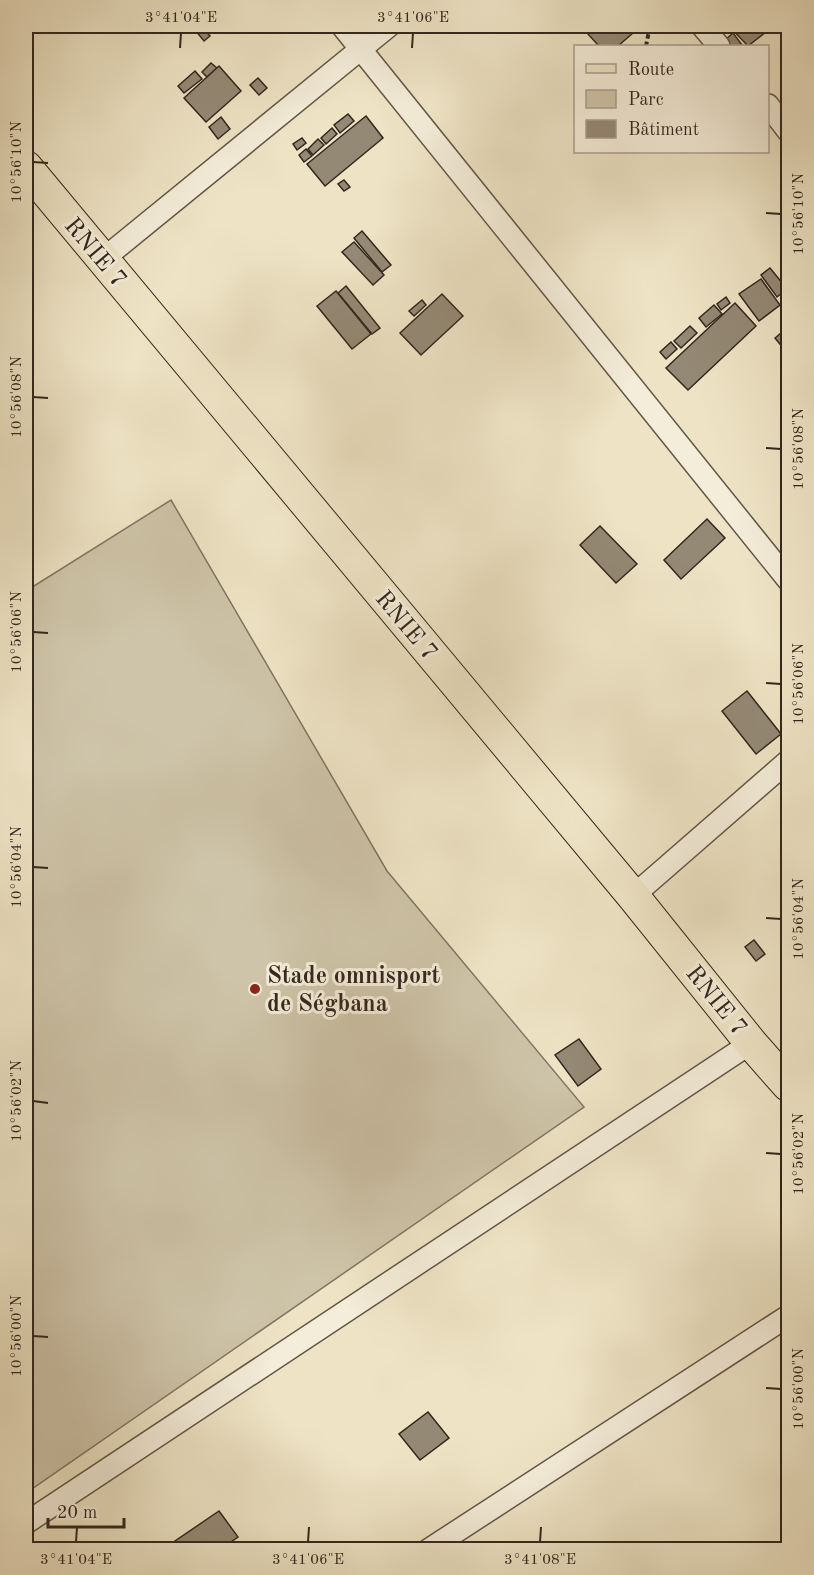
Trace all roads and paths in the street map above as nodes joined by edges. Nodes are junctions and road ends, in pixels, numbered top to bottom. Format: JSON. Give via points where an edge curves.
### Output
{"nodes":[{"id":1,"x":342,"y":26,"type":"edge"},
{"id":2,"x":389,"y":26,"type":"edge"},
{"id":3,"x":650,"y":26,"type":"edge"},
{"id":4,"x":702,"y":26,"type":"edge"},
{"id":5,"x":646,"y":45,"type":"edge"},
{"id":6,"x":718,"y":45,"type":"edge"},
{"id":7,"x":361,"y":48,"type":"junction"},
{"id":8,"x":769,"y":106,"type":"edge"},
{"id":9,"x":789,"y":130,"type":"edge"},
{"id":10,"x":26,"y":167,"type":"edge"},
{"id":11,"x":102,"y":260,"type":"junction"},
{"id":12,"x":789,"y":580,"type":"edge"},
{"id":13,"x":789,"y":761,"type":"edge"},
{"id":14,"x":633,"y":896,"type":"junction"},
{"id":15,"x":751,"y":1043,"type":"junction"},
{"id":16,"x":789,"y":1085,"type":"edge"},
{"id":17,"x":789,"y":1316,"type":"edge"},
{"id":18,"x":26,"y":1523,"type":"edge"},
{"id":19,"x":428,"y":1550,"type":"edge"}],
"edges":[{"from":1,"to":7,"type":"street"},
{"from":2,"to":7,"type":"street"},
{"from":3,"to":5,"type":"path"},
{"from":4,"to":6,"type":"street"},
{"from":7,"to":11,"type":"street"},
{"from":7,"to":12,"type":"street"},
{"from":8,"to":9,"type":"street"},
{"from":10,"to":11,"type":"main road","name":"RNIE 7","number":"RNIE 7"},
{"from":11,"to":14,"type":"main road","name":"RNIE 7","number":"RNIE 7"},
{"from":13,"to":14,"type":"street"},
{"from":14,"to":15,"type":"main road","name":"RNIE 7","number":"RNIE 7"},
{"from":15,"to":16,"type":"main road","name":"RNIE 7","number":"RNIE 7"},
{"from":15,"to":18,"type":"street"},
{"from":17,"to":19,"type":"street"}]}
